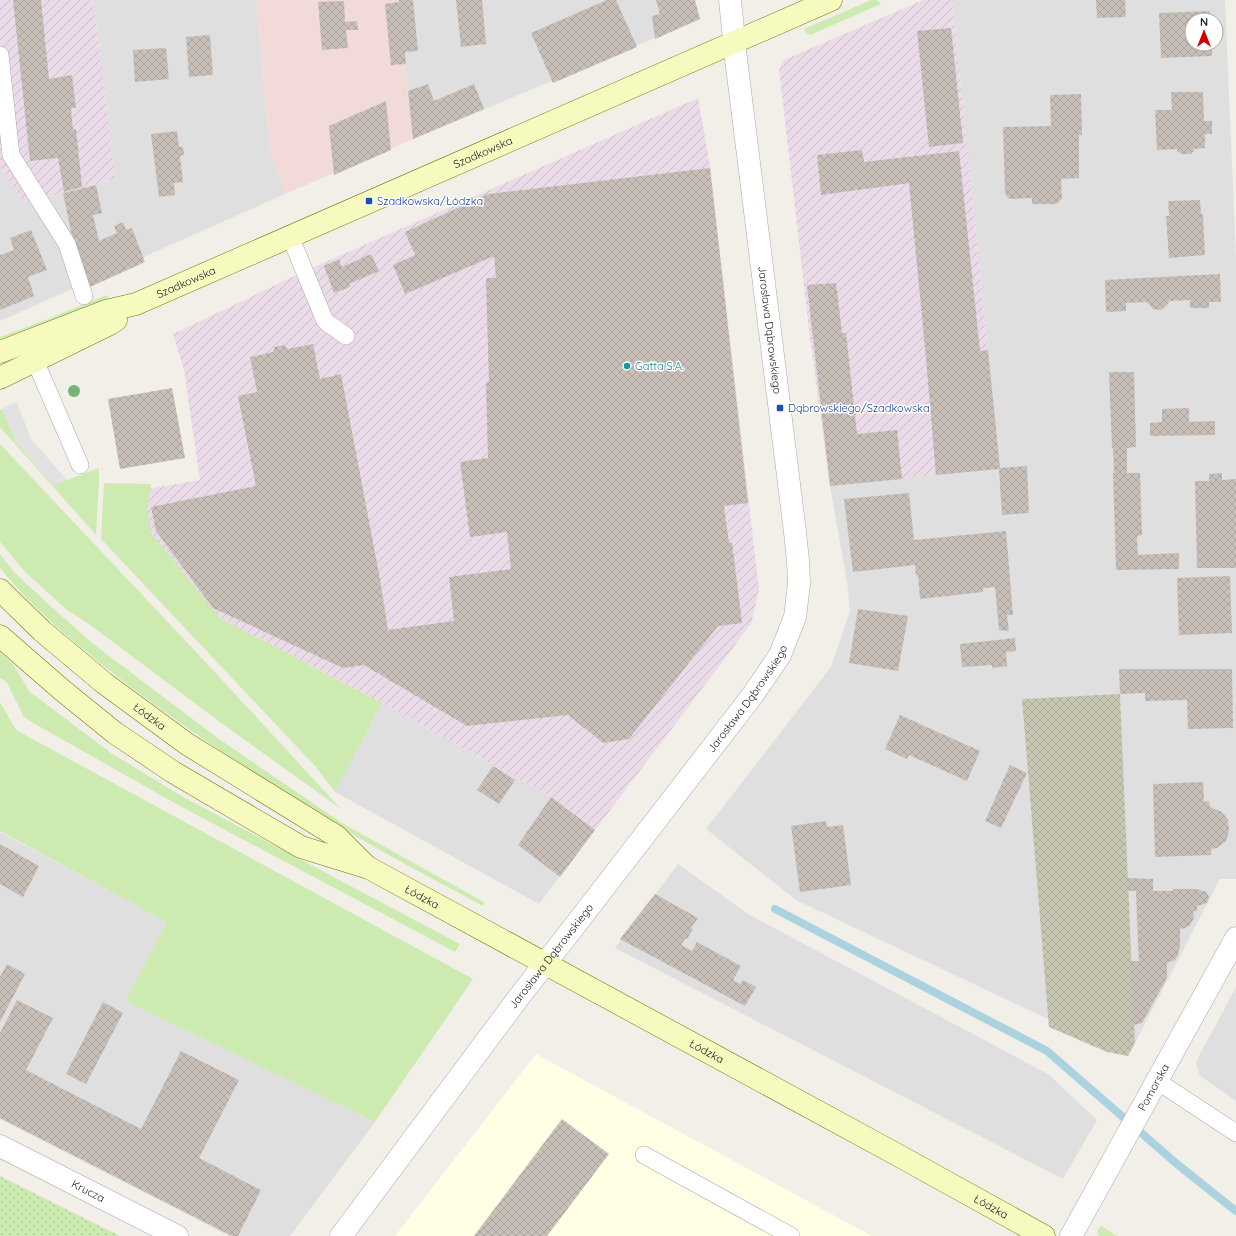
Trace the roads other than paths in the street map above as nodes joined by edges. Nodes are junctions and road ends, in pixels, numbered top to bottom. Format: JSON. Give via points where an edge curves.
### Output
{"nodes":[{"id":1,"x":730,"y":0,"type":"edge"},
{"id":2,"x":831,"y":0,"type":"edge"},
{"id":3,"x":734,"y":43,"type":"junction"},
{"id":4,"x":0,"y":56,"type":"edge"},
{"id":5,"x":290,"y":236,"type":"junction"},
{"id":6,"x":84,"y":296,"type":"dead end"},
{"id":7,"x":346,"y":336,"type":"dead end"},
{"id":8,"x":31,"y":351,"type":"junction"},
{"id":9,"x":0,"y":352,"type":"edge"},
{"id":10,"x":0,"y":378,"type":"edge"},
{"id":11,"x":80,"y":465,"type":"dead end"},
{"id":12,"x":0,"y":590,"type":"edge"},
{"id":13,"x":0,"y":636,"type":"edge"},
{"id":14,"x":369,"y":868,"type":"junction"},
{"id":15,"x":1236,"y":938,"type":"edge"},
{"id":16,"x":545,"y":964,"type":"junction"},
{"id":17,"x":1154,"y":1087,"type":"junction"},
{"id":18,"x":1236,"y":1133,"type":"edge"},
{"id":19,"x":0,"y":1146,"type":"edge"},
{"id":20,"x":644,"y":1155,"type":"dead end"},
{"id":21,"x":177,"y":1236,"type":"edge"},
{"id":22,"x":341,"y":1236,"type":"edge"},
{"id":23,"x":792,"y":1236,"type":"edge"},
{"id":24,"x":1044,"y":1236,"type":"edge"},
{"id":25,"x":1072,"y":1236,"type":"edge"}],
"edges":[{"from":1,"to":3,"type":"street","name":"Jarosława Dąbrowskiego"},
{"from":2,"to":3,"type":"main road","name":"Szadkowska"},
{"from":3,"to":5,"type":"main road","name":"Szadkowska"},
{"from":3,"to":16,"type":"street","name":"Jarosława Dąbrowskiego","via":[[796,539],[799,584],[795,617],[780,655],[752,696]]},
{"from":4,"to":6,"type":"lane","via":[[10,155],[68,244]]},
{"from":5,"to":7,"type":"lane","via":[[325,321]]},
{"from":5,"to":8,"type":"main road","name":"Szadkowska","via":[[136,304],[106,311]]},
{"from":8,"to":9,"type":"main road","name":"Szadkowska"},
{"from":8,"to":10,"type":"main road","name":"Szadkowska"},
{"from":8,"to":11,"type":"lane"},
{"from":12,"to":14,"type":"main road","name":"Łódzka","via":[[42,631],[104,683],[187,744],[336,836]]},
{"from":13,"to":14,"type":"main road","name":"Łódzka","via":[[115,733],[173,772],[301,847]]},
{"from":14,"to":16,"type":"main road","name":"Łódzka"},
{"from":15,"to":17,"type":"street","name":"Pomorska"},
{"from":16,"to":22,"type":"street","name":"Jarosława Dąbrowskiego","via":[[518,996]]},
{"from":16,"to":24,"type":"main road","name":"Łódzka"},
{"from":17,"to":18,"type":"lane"},
{"from":17,"to":25,"type":"street","name":"Pomorska"},
{"from":19,"to":21,"type":"street","name":"Krucza"},
{"from":20,"to":23,"type":"lane"}]}
